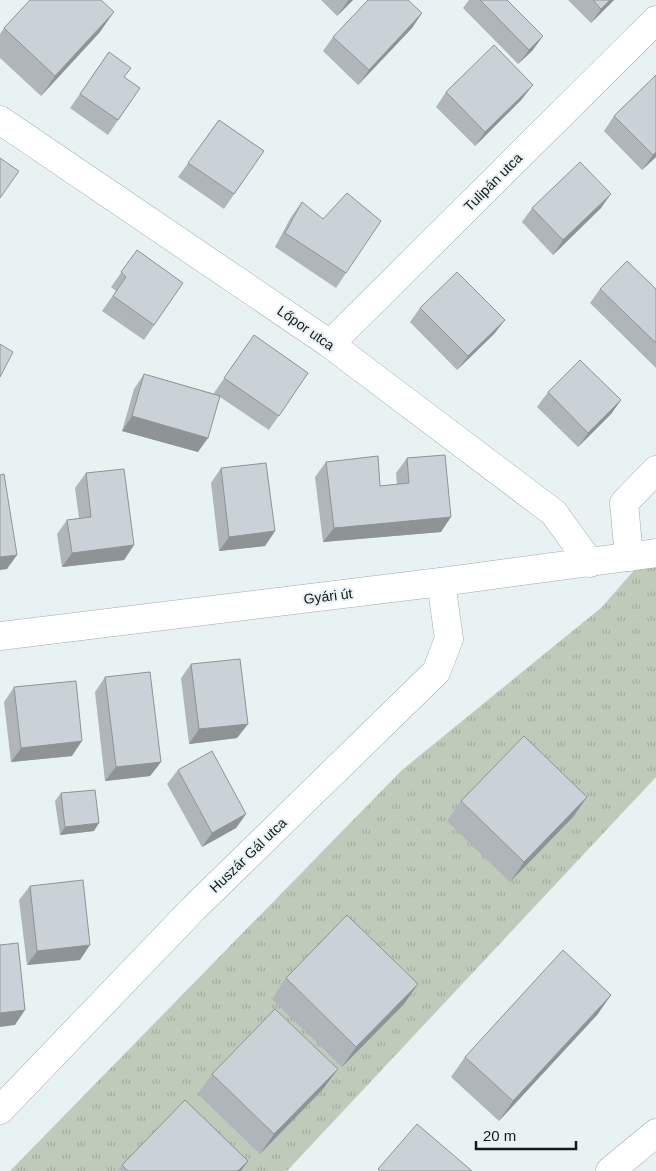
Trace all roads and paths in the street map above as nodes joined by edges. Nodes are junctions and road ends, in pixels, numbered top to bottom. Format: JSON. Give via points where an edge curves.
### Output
{"nodes":[{"id":1,"x":656,"y":20,"type":"edge"},
{"id":2,"x":0,"y":120,"type":"edge"},
{"id":3,"x":330,"y":344,"type":"junction"},
{"id":4,"x":656,"y":470,"type":"edge"},
{"id":5,"x":656,"y":553,"type":"edge"},
{"id":6,"x":629,"y":557,"type":"junction"},
{"id":7,"x":590,"y":563,"type":"junction"},
{"id":8,"x":441,"y":582,"type":"junction"},
{"id":9,"x":0,"y":636,"type":"edge"},
{"id":10,"x":0,"y":1110,"type":"edge"},
{"id":11,"x":656,"y":1133,"type":"edge"},
{"id":12,"x":610,"y":1171,"type":"edge"}],
"edges":[{"from":1,"to":3,"type":"street","name":"Tulipán utca"},
{"from":2,"to":3,"type":"street","name":"Lőpor utca"},
{"from":3,"to":7,"type":"street","name":"Lőpor utca","via":[[554,512]]},
{"from":4,"to":6,"type":"street","via":[[624,503]]},
{"from":5,"to":6,"type":"street","name":"Gyári út"},
{"from":6,"to":7,"type":"street","name":"Gyári út"},
{"from":7,"to":8,"type":"street","name":"Gyári út"},
{"from":8,"to":9,"type":"street","name":"Gyári út"},
{"from":8,"to":10,"type":"street","name":"Huszár Gál utca","via":[[449,639],[436,672],[194,908]]},
{"from":11,"to":12,"type":"street"}]}
